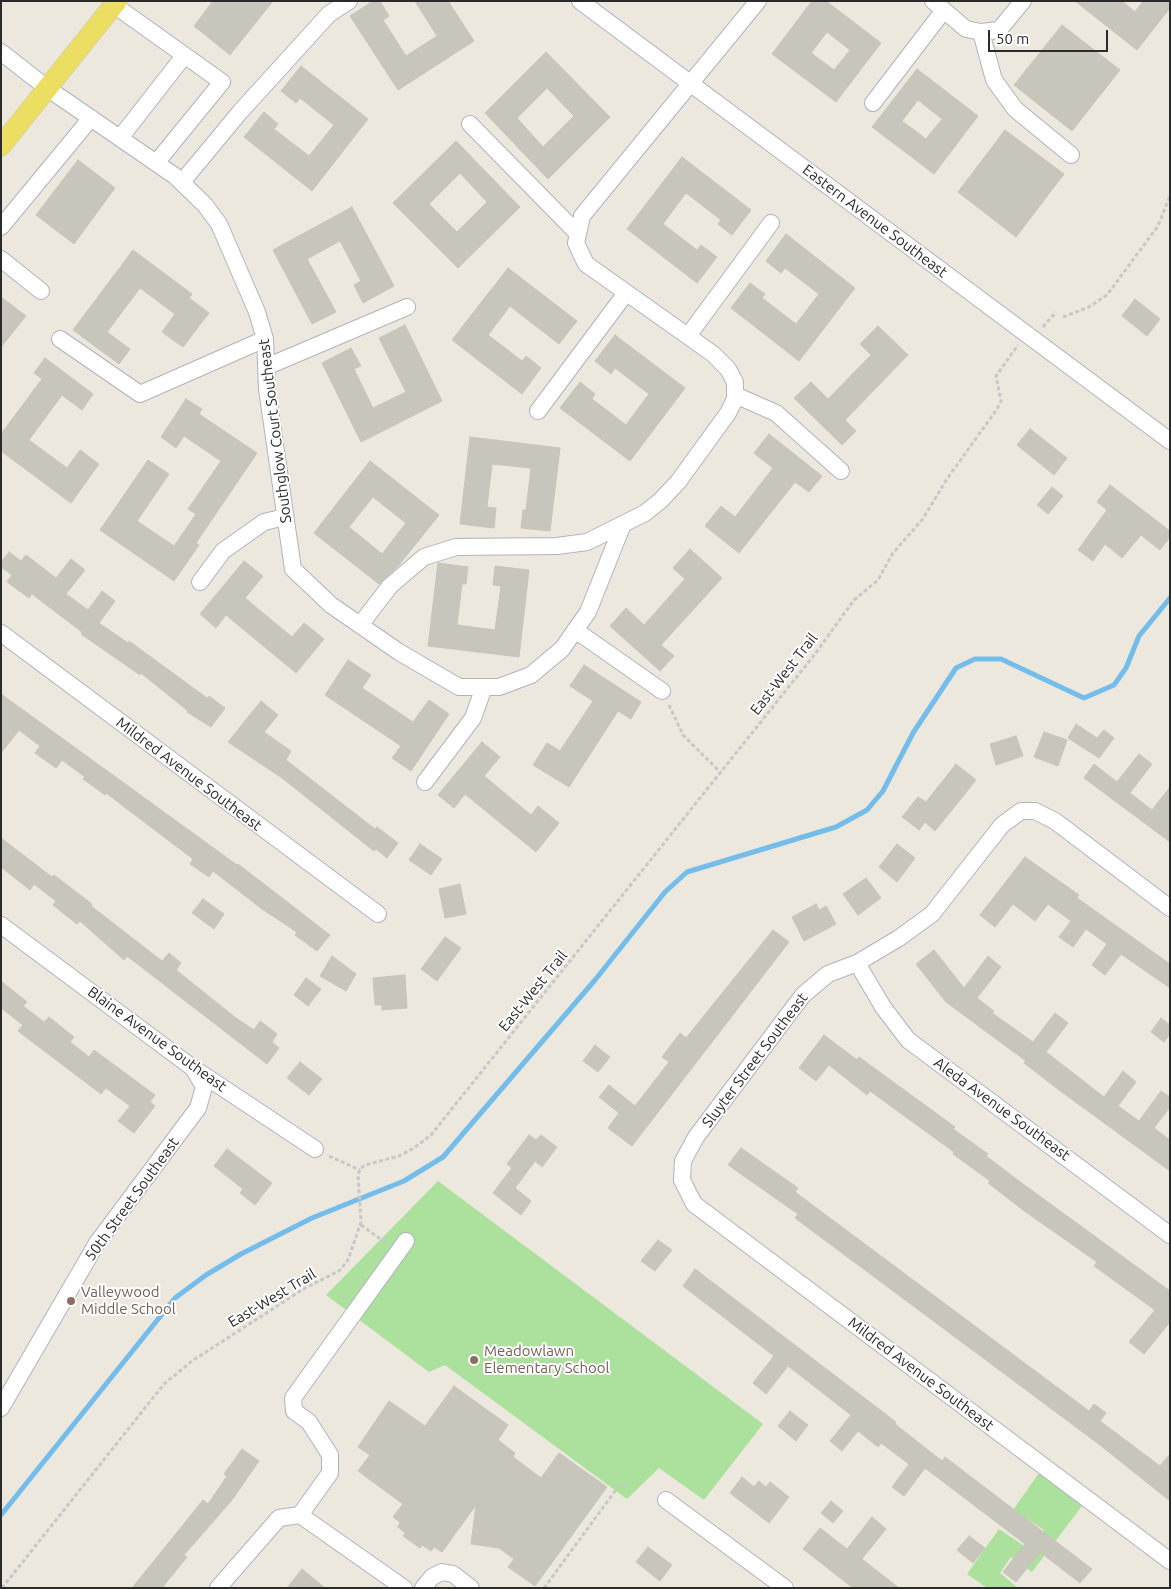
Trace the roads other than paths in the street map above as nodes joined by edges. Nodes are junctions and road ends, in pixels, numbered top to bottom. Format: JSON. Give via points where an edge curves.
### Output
{"nodes":[{"id":1,"x":349,"y":1,"type":"edge"},
{"id":2,"x":580,"y":1,"type":"edge"},
{"id":3,"x":758,"y":1,"type":"edge"},
{"id":4,"x":1023,"y":1,"type":"edge"},
{"id":5,"x":115,"y":3,"type":"edge"},
{"id":6,"x":939,"y":6,"type":"edge"},
{"id":7,"x":981,"y":32,"type":"junction"},
{"id":8,"x":1,"y":52,"type":"edge"},
{"id":9,"x":184,"y":56,"type":"junction"},
{"id":10,"x":691,"y":84,"type":"junction"},
{"id":11,"x":47,"y":88,"type":"junction"},
{"id":12,"x":873,"y":103,"type":"dead end"},
{"id":13,"x":91,"y":118,"type":"junction"},
{"id":14,"x":470,"y":124,"type":"dead end"},
{"id":15,"x":120,"y":138,"type":"junction"},
{"id":16,"x":1,"y":146,"type":"edge"},
{"id":17,"x":1071,"y":155,"type":"dead end"},
{"id":18,"x":156,"y":163,"type":"junction"},
{"id":19,"x":182,"y":182,"type":"junction"},
{"id":20,"x":771,"y":223,"type":"dead end"},
{"id":21,"x":1,"y":227,"type":"edge"},
{"id":22,"x":578,"y":234,"type":"junction"},
{"id":23,"x":1,"y":259,"type":"edge"},
{"id":24,"x":41,"y":291,"type":"dead end"},
{"id":25,"x":626,"y":293,"type":"junction"},
{"id":26,"x":407,"y":307,"type":"dead end"},
{"id":27,"x":688,"y":336,"type":"junction"},
{"id":28,"x":60,"y":339,"type":"dead end"},
{"id":29,"x":265,"y":340,"type":"junction"},
{"id":30,"x":266,"y":367,"type":"junction"},
{"id":31,"x":735,"y":395,"type":"junction"},
{"id":32,"x":538,"y":411,"type":"dead end"},
{"id":33,"x":1170,"y":441,"type":"edge"},
{"id":34,"x":841,"y":471,"type":"dead end"},
{"id":35,"x":285,"y":517,"type":"junction"},
{"id":36,"x":623,"y":524,"type":"junction"},
{"id":37,"x":200,"y":582,"type":"dead end"},
{"id":38,"x":360,"y":625,"type":"junction"},
{"id":39,"x":575,"y":630,"type":"junction"},
{"id":40,"x":1,"y":632,"type":"edge"},
{"id":41,"x":484,"y":687,"type":"junction"},
{"id":42,"x":662,"y":691,"type":"road end"},
{"id":43,"x":425,"y":782,"type":"dead end"},
{"id":44,"x":1170,"y":908,"type":"edge"},
{"id":45,"x":378,"y":914,"type":"dead end"},
{"id":46,"x":1,"y":925,"type":"edge"},
{"id":47,"x":857,"y":963,"type":"junction"},
{"id":48,"x":193,"y":1068,"type":"junction"},
{"id":49,"x":315,"y":1149,"type":"road end"},
{"id":50,"x":682,"y":1180,"type":"joint"},
{"id":51,"x":1170,"y":1235,"type":"edge"},
{"id":52,"x":402,"y":1246,"type":"road end"},
{"id":53,"x":1,"y":1408,"type":"edge"},
{"id":54,"x":666,"y":1500,"type":"dead end"},
{"id":55,"x":300,"y":1515,"type":"junction"},
{"id":56,"x":1170,"y":1561,"type":"edge"},
{"id":57,"x":218,"y":1588,"type":"edge"},
{"id":58,"x":404,"y":1588,"type":"edge"},
{"id":59,"x":423,"y":1588,"type":"edge"},
{"id":60,"x":471,"y":1588,"type":"edge"},
{"id":61,"x":785,"y":1588,"type":"edge"}],
"edges":[{"from":1,"to":19,"type":"street","via":[[329,14]]},
{"from":2,"to":10,"type":"street","name":"Eastern Avenue Southeast"},
{"from":3,"to":10,"type":"street"},
{"from":4,"to":7,"type":"street","via":[[999,30]]},
{"from":5,"to":9,"type":"street"},
{"from":5,"to":11,"type":"main road"},
{"from":6,"to":7,"type":"street","via":[[966,29]]},
{"from":6,"to":12,"type":"street"},
{"from":7,"to":17,"type":"street","via":[[994,80],[1015,109]]},
{"from":8,"to":11,"type":"street","name":"Southglow Court Southeast"},
{"from":9,"to":15,"type":"street"},
{"from":9,"to":18,"type":"street","via":[[222,82]]},
{"from":10,"to":22,"type":"street","via":[[582,216]]},
{"from":10,"to":33,"type":"street","name":"Eastern Avenue Southeast"},
{"from":11,"to":13,"type":"street","name":"Southglow Court Southeast"},
{"from":11,"to":16,"type":"main road"},
{"from":13,"to":15,"type":"street","name":"Southglow Court Southeast"},
{"from":13,"to":21,"type":"street"},
{"from":14,"to":22,"type":"street"},
{"from":15,"to":18,"type":"street","name":"Southglow Court Southeast"},
{"from":18,"to":19,"type":"street","name":"Southglow Court Southeast"},
{"from":19,"to":29,"type":"street","name":"Southglow Court Southeast","via":[[205,204],[226,236]]},
{"from":20,"to":27,"type":"street"},
{"from":22,"to":25,"type":"street","via":[[576,243],[586,264]]},
{"from":23,"to":24,"type":"street"},
{"from":25,"to":27,"type":"street"},
{"from":25,"to":32,"type":"street"},
{"from":26,"to":30,"type":"street"},
{"from":27,"to":31,"type":"street","via":[[728,369],[735,382]]},
{"from":28,"to":29,"type":"street","via":[[140,394]]},
{"from":29,"to":30,"type":"street","name":"Southglow Court Southeast"},
{"from":30,"to":35,"type":"street","name":"Southglow Court Southeast"},
{"from":31,"to":34,"type":"street","via":[[776,414]]},
{"from":31,"to":36,"type":"street","via":[[728,413],[678,482],[645,513]]},
{"from":35,"to":37,"type":"street","via":[[264,522],[223,551]]},
{"from":35,"to":38,"type":"street","name":"Southglow Court Southeast","via":[[293,569],[331,605]]},
{"from":36,"to":38,"type":"street","via":[[587,542],[557,546],[456,547],[424,557],[390,586]]},
{"from":36,"to":39,"type":"street","name":"Southglow Court Southeast","via":[[588,612]]},
{"from":38,"to":41,"type":"street","name":"Southglow Court Southeast","via":[[459,687]]},
{"from":39,"to":41,"type":"street","name":"Southglow Court Southeast","via":[[562,649],[531,675],[499,687]]},
{"from":39,"to":42,"type":"street"},
{"from":40,"to":45,"type":"street","name":"Mildred Avenue Southeast"},
{"from":41,"to":43,"type":"street","via":[[473,718]]},
{"from":44,"to":47,"type":"street","name":"Sluyter Street Southeast","via":[[1055,821],[1034,811],[1021,811],[1002,825],[932,914],[900,938]]},
{"from":46,"to":48,"type":"street","name":"Blaine Avenue Southeast"},
{"from":47,"to":50,"type":"street","name":"Sluyter Street Southeast","via":[[828,974],[803,995],[696,1137],[683,1161]]},
{"from":47,"to":51,"type":"street","name":"Aleda Avenue Southeast","via":[[883,1007],[908,1040]]},
{"from":48,"to":49,"type":"street","name":"Blaine Avenue Southeast"},
{"from":48,"to":53,"type":"street","name":"50th Street Southeast","via":[[204,1087],[198,1108],[97,1243]]},
{"from":50,"to":56,"type":"street","name":"Mildred Avenue Southeast","via":[[694,1204]]},
{"from":52,"to":55,"type":"street","via":[[293,1398],[294,1411],[309,1422],[330,1454],[330,1473]]},
{"from":54,"to":61,"type":"street"},
{"from":55,"to":57,"type":"street","via":[[279,1518]]},
{"from":55,"to":58,"type":"street"},
{"from":59,"to":60,"type":"street","via":[[432,1577],[442,1572],[452,1574]]}]}
